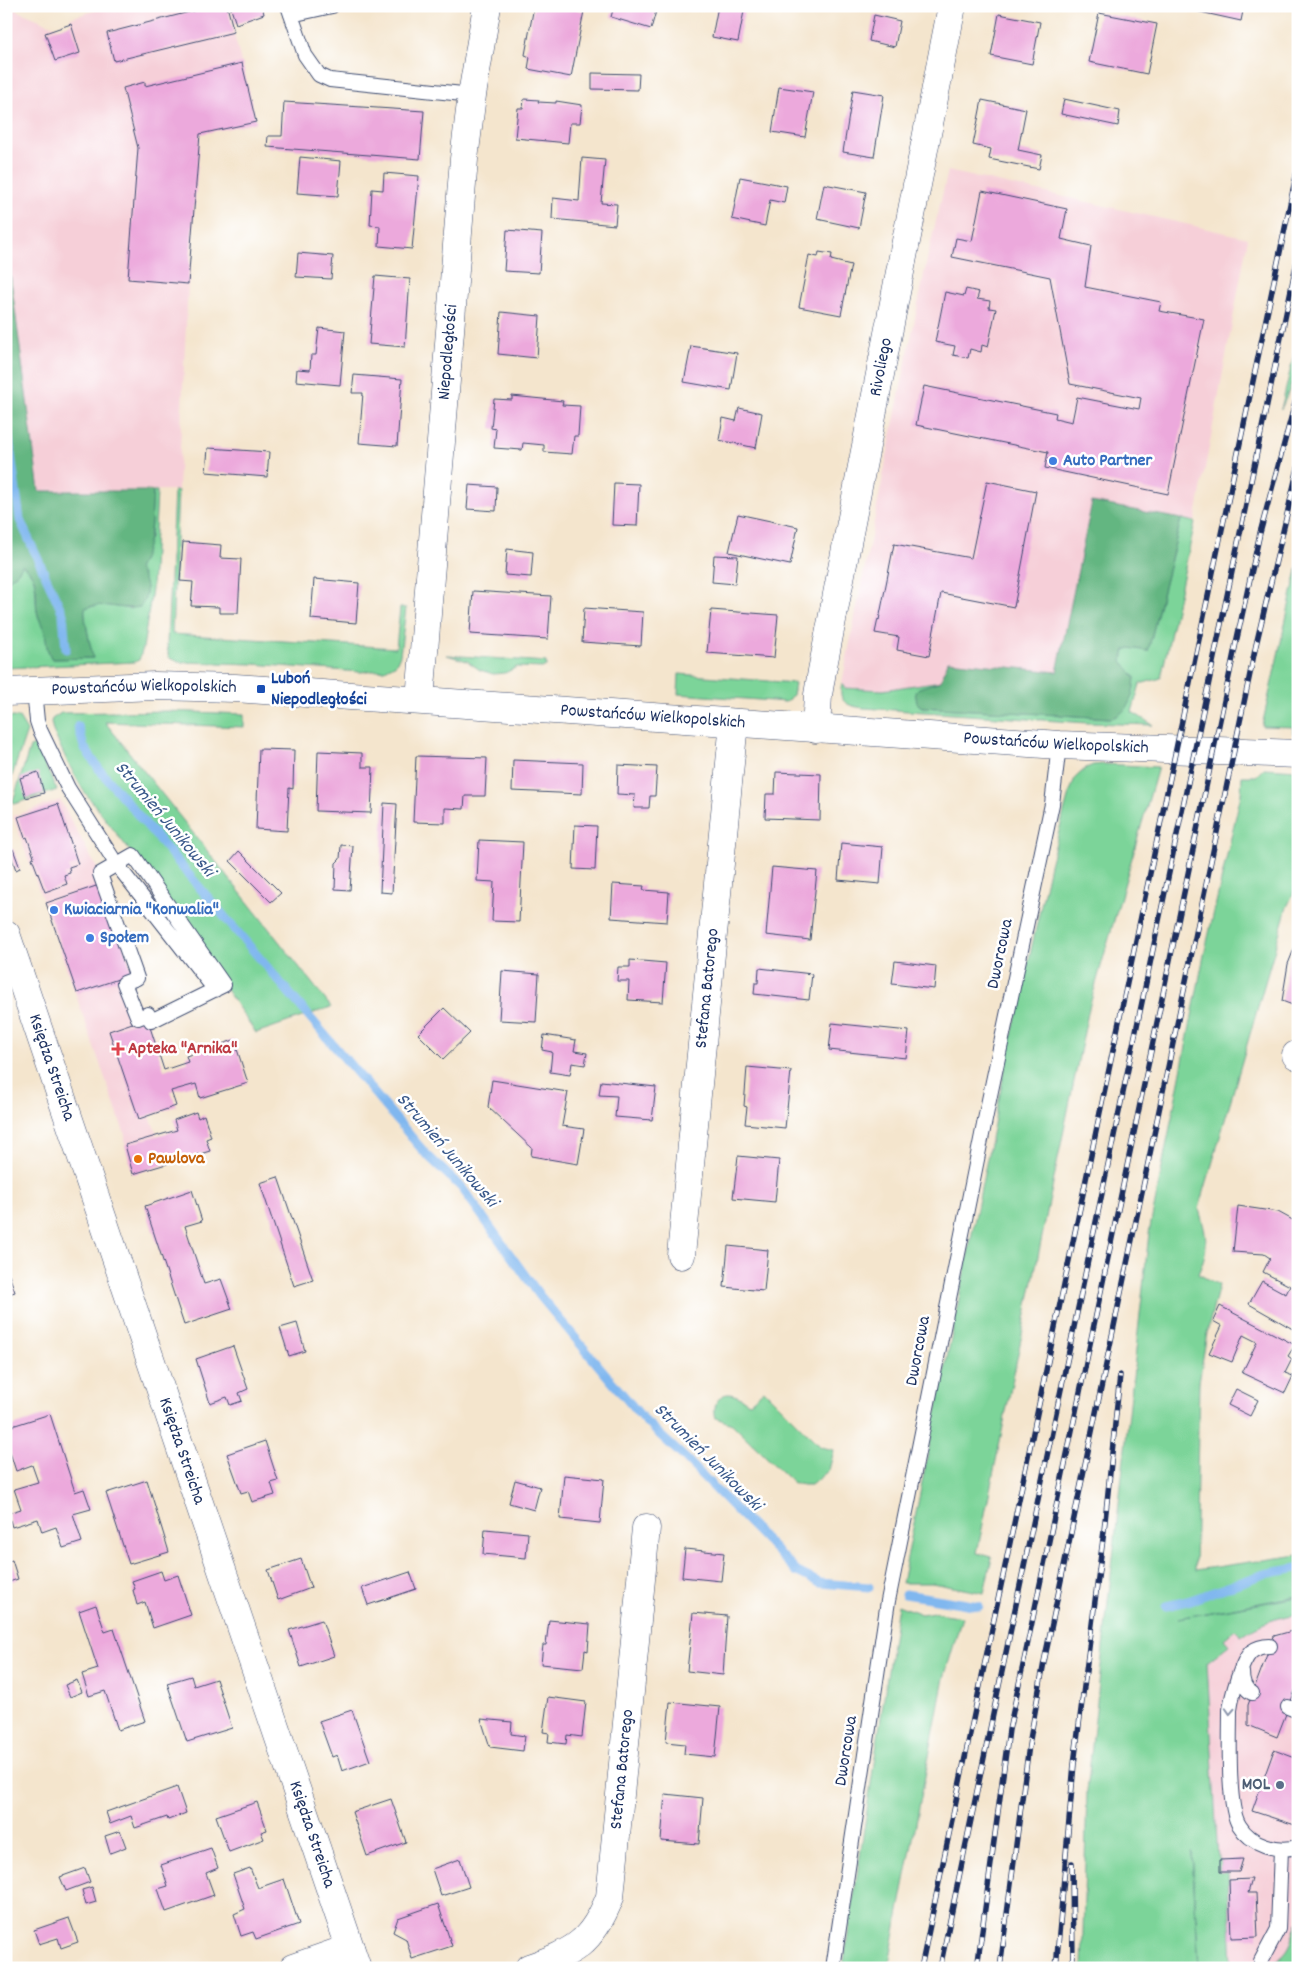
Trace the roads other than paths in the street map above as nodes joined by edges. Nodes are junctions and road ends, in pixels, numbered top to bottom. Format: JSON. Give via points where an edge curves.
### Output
{"nodes":[{"id":1,"x":332,"y":6,"type":"edge"},
{"id":2,"x":487,"y":6,"type":"edge"},
{"id":3,"x":952,"y":6,"type":"edge"},
{"id":4,"x":290,"y":11,"type":"edge"},
{"id":5,"x":472,"y":95,"type":"junction"},
{"id":6,"x":34,"y":690,"type":"junction"},
{"id":7,"x":6,"y":692,"type":"edge"},
{"id":8,"x":420,"y":700,"type":"junction"},
{"id":9,"x":734,"y":723,"type":"junction"},
{"id":10,"x":816,"y":729,"type":"junction"},
{"id":11,"x":1059,"y":745,"type":"junction"},
{"id":12,"x":1298,"y":754,"type":"edge"},
{"id":13,"x":117,"y":865,"type":"junction"},
{"id":14,"x":6,"y":934,"type":"edge"},
{"id":15,"x":11,"y":962,"type":"edge"},
{"id":16,"x":681,"y":1255,"type":"dead end"},
{"id":17,"x":646,"y":1528,"type":"dead end"},
{"id":18,"x":1270,"y":1646,"type":"dead end"},
{"id":19,"x":1242,"y":1671,"type":"junction"},
{"id":20,"x":1252,"y":1693,"type":"dead end"},
{"id":21,"x":1298,"y":1847,"type":"edge"},
{"id":22,"x":1281,"y":1849,"type":"junction"},
{"id":23,"x":354,"y":1958,"type":"edge"},
{"id":24,"x":293,"y":1968,"type":"edge"},
{"id":25,"x":529,"y":1968,"type":"edge"},
{"id":26,"x":833,"y":1968,"type":"edge"},
{"id":27,"x":1262,"y":1968,"type":"edge"}],
"edges":[{"from":1,"to":4,"type":"lane"},
{"from":2,"to":5,"type":"street","name":"Niepodległości"},
{"from":3,"to":10,"type":"street","name":"Rivoliego","via":[[822,671]]},
{"from":4,"to":5,"type":"lane","via":[[311,66],[330,80]]},
{"from":5,"to":8,"type":"street","name":"Niepodległości"},
{"from":6,"to":7,"type":"street","name":"Powstańców Wielkopolskich"},
{"from":6,"to":8,"type":"street","name":"Powstańców Wielkopolskich","via":[[214,687]]},
{"from":6,"to":13,"type":"lane","via":[[37,721],[55,762]]},
{"from":8,"to":9,"type":"street","name":"Powstańców Wielkopolskich"},
{"from":9,"to":10,"type":"street","name":"Powstańców Wielkopolskich"},
{"from":9,"to":16,"type":"street","name":"Stefana Batorego"},
{"from":10,"to":11,"type":"street","name":"Powstańców Wielkopolskich"},
{"from":11,"to":12,"type":"street","name":"Powstańców Wielkopolskich"},
{"from":11,"to":26,"type":"lane","name":"Dworcowa","via":[[1052,804],[888,1601]]},
{"from":13,"to":13,"type":"lane","via":[[215,990],[151,1021],[148,1014],[138,1018],[124,983],[136,978],[100,874]]},
{"from":14,"to":15,"type":"street","name":"Księdza Streicha"},
{"from":15,"to":23,"type":"street","name":"Księdza Streicha"},
{"from":17,"to":25,"type":"street","name":"Stefana Batorego","via":[[610,1897],[592,1934],[565,1953]]},
{"from":18,"to":19,"type":"lane","via":[[1252,1651]]},
{"from":19,"to":20,"type":"lane","via":[[1244,1686]]},
{"from":19,"to":22,"type":"lane","one_way":true,"via":[[1230,1710],[1234,1809],[1239,1826],[1247,1834],[1258,1842]]},
{"from":21,"to":22,"type":"lane"},
{"from":22,"to":27,"type":"lane","via":[[1278,1929],[1261,1961]]},
{"from":23,"to":24,"type":"street"}]}
